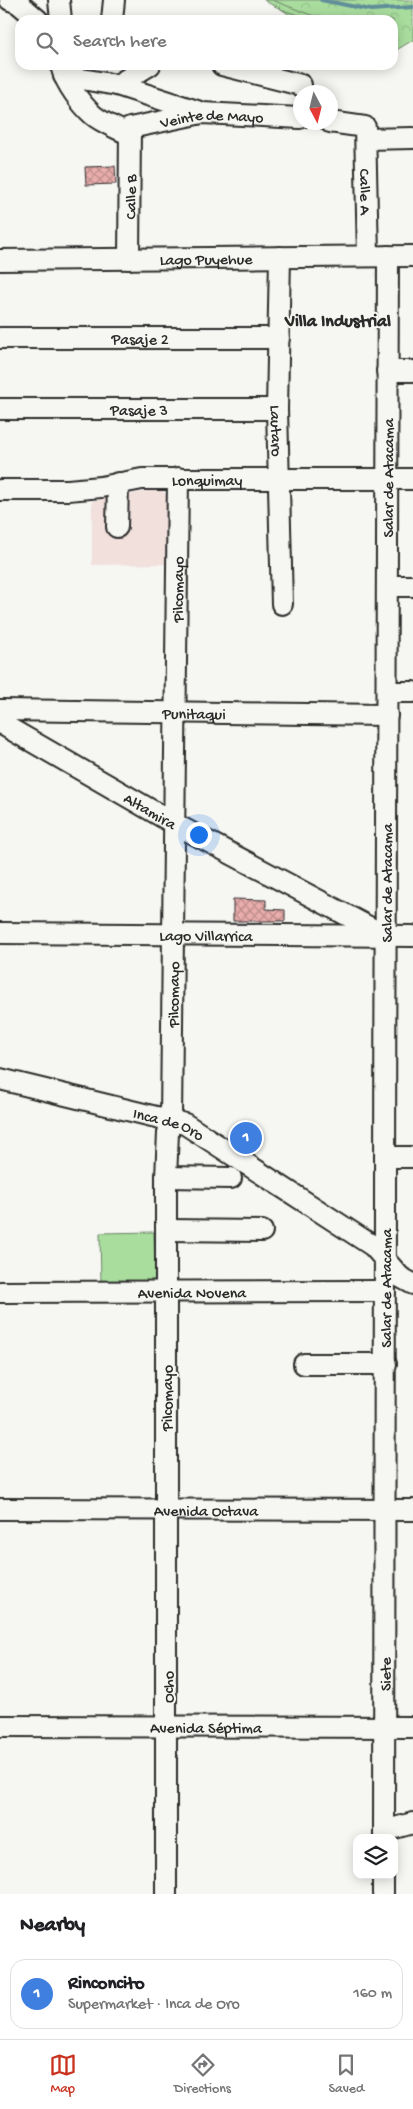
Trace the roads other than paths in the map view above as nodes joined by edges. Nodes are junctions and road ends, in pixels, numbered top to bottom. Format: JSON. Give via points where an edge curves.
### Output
{"nodes":[{"id":1,"x":10,"y":0,"type":"edge"},
{"id":2,"x":59,"y":0,"type":"edge"},
{"id":3,"x":114,"y":0,"type":"edge"},
{"id":4,"x":32,"y":15,"type":"edge"},
{"id":5,"x":60,"y":15,"type":"edge"},
{"id":6,"x":112,"y":15,"type":"edge"},
{"id":7,"x":63,"y":70,"type":"edge"},
{"id":8,"x":142,"y":70,"type":"edge"},
{"id":9,"x":242,"y":70,"type":"edge"},
{"id":10,"x":91,"y":73,"type":"edge"},
{"id":11,"x":117,"y":85,"type":"junction"},
{"id":12,"x":301,"y":85,"type":"dead end"},
{"id":13,"x":202,"y":113,"type":"junction"},
{"id":14,"x":293,"y":118,"type":"edge"},
{"id":15,"x":338,"y":124,"type":"edge"},
{"id":16,"x":366,"y":133,"type":"junction"},
{"id":17,"x":130,"y":136,"type":"junction"},
{"id":18,"x":413,"y":138,"type":"edge"},
{"id":19,"x":378,"y":256,"type":"junction"},
{"id":20,"x":413,"y":256,"type":"edge"},
{"id":21,"x":280,"y":257,"type":"junction"},
{"id":22,"x":129,"y":259,"type":"junction"},
{"id":23,"x":0,"y":260,"type":"edge"},
{"id":24,"x":0,"y":338,"type":"edge"},
{"id":25,"x":279,"y":338,"type":"junction"},
{"id":26,"x":387,"y":371,"type":"junction"},
{"id":27,"x":413,"y":371,"type":"edge"},
{"id":28,"x":277,"y":409,"type":"junction"},
{"id":29,"x":0,"y":410,"type":"edge"},
{"id":30,"x":178,"y":478,"type":"junction"},
{"id":31,"x":278,"y":478,"type":"junction"},
{"id":32,"x":388,"y":479,"type":"junction"},
{"id":33,"x":413,"y":479,"type":"edge"},
{"id":34,"x":118,"y":483,"type":"junction"},
{"id":35,"x":0,"y":490,"type":"edge"},
{"id":36,"x":118,"y":527,"type":"dead end"},
{"id":37,"x":387,"y":586,"type":"junction"},
{"id":38,"x":413,"y":586,"type":"edge"},
{"id":39,"x":282,"y":604,"type":"dead end"},
{"id":40,"x":387,"y":692,"type":"junction"},
{"id":41,"x":413,"y":692,"type":"edge"},
{"id":42,"x":0,"y":710,"type":"edge"},
{"id":43,"x":175,"y":713,"type":"junction"},
{"id":44,"x":386,"y":715,"type":"junction"},
{"id":45,"x":0,"y":723,"type":"edge"},
{"id":46,"x":175,"y":824,"type":"junction"},
{"id":47,"x":0,"y":933,"type":"edge"},
{"id":48,"x":172,"y":934,"type":"junction"},
{"id":49,"x":384,"y":935,"type":"junction"},
{"id":50,"x":413,"y":936,"type":"edge"},
{"id":51,"x":0,"y":1079,"type":"edge"},
{"id":52,"x":171,"y":1119,"type":"junction"},
{"id":53,"x":385,"y":1157,"type":"junction"},
{"id":54,"x":413,"y":1158,"type":"edge"},
{"id":55,"x":166,"y":1177,"type":"junction"},
{"id":56,"x":231,"y":1178,"type":"dead end"},
{"id":57,"x":167,"y":1230,"type":"junction"},
{"id":58,"x":262,"y":1231,"type":"dead end"},
{"id":59,"x":385,"y":1260,"type":"junction"},
{"id":60,"x":413,"y":1284,"type":"edge"},
{"id":61,"x":166,"y":1291,"type":"junction"},
{"id":62,"x":385,"y":1291,"type":"junction"},
{"id":63,"x":0,"y":1292,"type":"edge"},
{"id":64,"x":304,"y":1364,"type":"dead end"},
{"id":65,"x":386,"y":1364,"type":"junction"},
{"id":66,"x":0,"y":1509,"type":"edge"},
{"id":67,"x":166,"y":1510,"type":"junction"},
{"id":68,"x":384,"y":1510,"type":"junction"},
{"id":69,"x":413,"y":1510,"type":"edge"},
{"id":70,"x":0,"y":1726,"type":"edge"},
{"id":71,"x":167,"y":1727,"type":"junction"},
{"id":72,"x":413,"y":1727,"type":"edge"},
{"id":73,"x":384,"y":1728,"type":"junction"},
{"id":74,"x":413,"y":1823,"type":"edge"},
{"id":75,"x":384,"y":1834,"type":"edge"},
{"id":76,"x":384,"y":1879,"type":"edge"},
{"id":77,"x":166,"y":1894,"type":"edge"},
{"id":78,"x":383,"y":1894,"type":"edge"}],
"edges":[{"from":1,"to":4,"type":"street"},
{"from":2,"to":5,"type":"street"},
{"from":3,"to":6,"type":"street"},
{"from":7,"to":10,"type":"street"},
{"from":7,"to":17,"type":"street","via":[[94,116]]},
{"from":8,"to":11,"type":"street"},
{"from":9,"to":12,"type":"street"},
{"from":10,"to":11,"type":"street"},
{"from":11,"to":13,"type":"street"},
{"from":13,"to":14,"type":"street","name":"Veinte de Mayo"},
{"from":13,"to":17,"type":"street","name":"Veinte de Mayo","via":[[130,128]]},
{"from":15,"to":16,"type":"street"},
{"from":16,"to":18,"type":"street"},
{"from":16,"to":19,"type":"street","name":"Calle A"},
{"from":17,"to":22,"type":"street","name":"Calle B"},
{"from":19,"to":20,"type":"street","name":"Lago Puyehue"},
{"from":19,"to":21,"type":"street","name":"Lago Puyehue"},
{"from":19,"to":26,"type":"street","name":"Salar de Atacama"},
{"from":21,"to":22,"type":"street","name":"Lago Puyehue"},
{"from":21,"to":25,"type":"street","name":"Lautaro"},
{"from":22,"to":23,"type":"street","name":"Lago Puyehue"},
{"from":24,"to":25,"type":"street","name":"Pasaje 2"},
{"from":25,"to":28,"type":"street","name":"Lautaro"},
{"from":26,"to":27,"type":"street"},
{"from":26,"to":32,"type":"street","name":"Salar de Atacama"},
{"from":28,"to":29,"type":"street","name":"Pasaje 3"},
{"from":28,"to":31,"type":"street","name":"Lautaro"},
{"from":30,"to":31,"type":"street","name":"Lonquimay"},
{"from":30,"to":34,"type":"street","name":"Lonquimay"},
{"from":30,"to":43,"type":"street","name":"Pilcomayo"},
{"from":31,"to":32,"type":"street","name":"Lonquimay"},
{"from":31,"to":39,"type":"street","name":"Lautaro"},
{"from":32,"to":33,"type":"street","name":"Lonquimay"},
{"from":32,"to":37,"type":"street","name":"Salar de Atacama"},
{"from":34,"to":35,"type":"street","name":"Lonquimay","via":[[68,490]]},
{"from":34,"to":36,"type":"street"},
{"from":37,"to":38,"type":"street"},
{"from":37,"to":40,"type":"street","name":"Salar de Atacama"},
{"from":40,"to":41,"type":"street"},
{"from":40,"to":44,"type":"street","name":"Salar de Atacama"},
{"from":42,"to":43,"type":"street","name":"Punitaqui"},
{"from":43,"to":44,"type":"street","name":"Punitaqui"},
{"from":43,"to":46,"type":"street","name":"Pilcomayo"},
{"from":44,"to":49,"type":"street","name":"Salar de Atacama"},
{"from":45,"to":46,"type":"street","name":"Altamira"},
{"from":46,"to":48,"type":"street","name":"Pilcomayo"},
{"from":46,"to":49,"type":"street","name":"Altamira"},
{"from":47,"to":48,"type":"street","name":"Lago Villarrica"},
{"from":48,"to":49,"type":"street","name":"Lago Villarrica"},
{"from":48,"to":52,"type":"street","name":"Pilcomayo"},
{"from":49,"to":50,"type":"street","name":"Lago Villarrica"},
{"from":49,"to":53,"type":"street","name":"Salar de Atacama"},
{"from":51,"to":52,"type":"street","name":"Inca de Oro"},
{"from":52,"to":55,"type":"street","name":"Pilcomayo"},
{"from":52,"to":59,"type":"street","name":"Inca de Oro","via":[[185,1124],[373,1246]]},
{"from":53,"to":54,"type":"street"},
{"from":53,"to":59,"type":"street","name":"Salar de Atacama"},
{"from":55,"to":56,"type":"street"},
{"from":55,"to":57,"type":"street","name":"Pilcomayo"},
{"from":57,"to":58,"type":"street"},
{"from":57,"to":61,"type":"street","name":"Pilcomayo"},
{"from":59,"to":60,"type":"street","name":"Inca de Oro","via":[[400,1277]]},
{"from":59,"to":62,"type":"street","name":"Salar de Atacama"},
{"from":61,"to":62,"type":"street","name":"Avenida Novena"},
{"from":61,"to":63,"type":"street","name":"Avenida Novena"},
{"from":61,"to":67,"type":"street","name":"Pilcomayo"},
{"from":62,"to":65,"type":"street","name":"Salar de Atacama"},
{"from":64,"to":65,"type":"street"},
{"from":65,"to":68,"type":"street","name":"Salar de Atacama"},
{"from":66,"to":67,"type":"street","name":"Avenida Octava"},
{"from":67,"to":68,"type":"street","name":"Avenida Octava"},
{"from":67,"to":71,"type":"street","name":"Ocho"},
{"from":68,"to":69,"type":"street","name":"Avenida Octava"},
{"from":68,"to":73,"type":"street","name":"Siete"},
{"from":70,"to":71,"type":"street","name":"Avenida Séptima"},
{"from":71,"to":73,"type":"street","name":"Avenida Séptima"},
{"from":71,"to":77,"type":"street","name":"Ocho"},
{"from":72,"to":73,"type":"street","name":"Avenida Séptima"},
{"from":73,"to":75,"type":"street","name":"Siete"},
{"from":74,"to":75,"type":"street"},
{"from":76,"to":78,"type":"street"}]}
